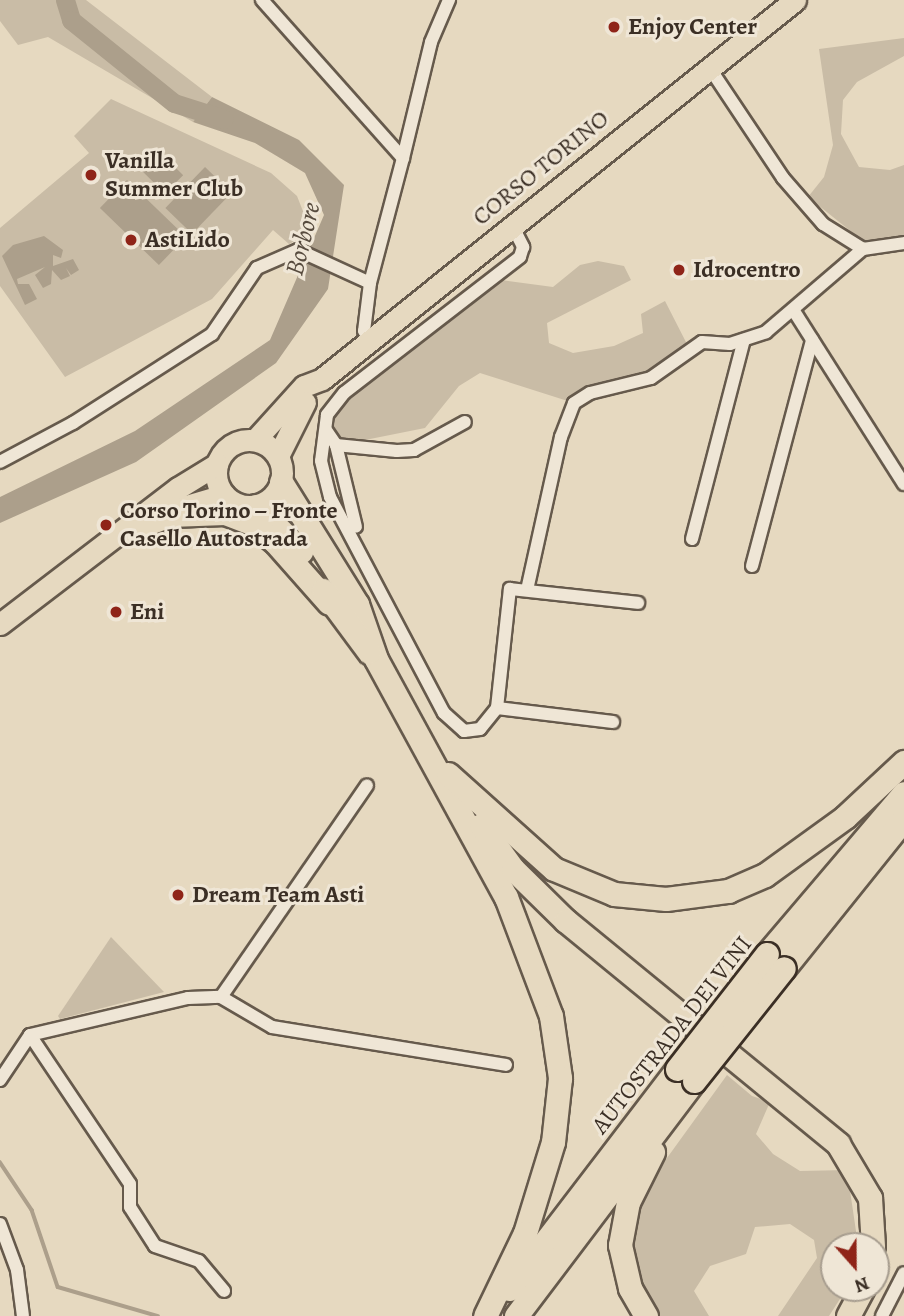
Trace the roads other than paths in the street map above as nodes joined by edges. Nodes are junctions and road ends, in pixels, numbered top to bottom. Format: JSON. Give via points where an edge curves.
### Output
{"nodes":[{"id":1,"x":262,"y":0,"type":"edge"},
{"id":2,"x":449,"y":0,"type":"edge"},
{"id":3,"x":794,"y":0,"type":"edge"},
{"id":4,"x":709,"y":67,"type":"junction"},
{"id":5,"x":403,"y":158,"type":"junction"},
{"id":6,"x":512,"y":225,"type":"junction"},
{"id":7,"x":904,"y":243,"type":"edge"},
{"id":8,"x":863,"y":248,"type":"junction"},
{"id":9,"x":370,"y":283,"type":"junction"},
{"id":10,"x":794,"y":311,"type":"junction"},
{"id":11,"x":370,"y":337,"type":"junction"},
{"id":12,"x":812,"y":340,"type":"junction"},
{"id":13,"x":744,"y":341,"type":"junction"},
{"id":14,"x":322,"y":379,"type":"junction"},
{"id":15,"x":466,"y":422,"type":"dead end"},
{"id":16,"x":326,"y":430,"type":"junction"},
{"id":17,"x":255,"y":440,"type":"junction"},
{"id":18,"x":336,"y":446,"type":"junction"},
{"id":19,"x":278,"y":456,"type":"junction"},
{"id":20,"x":0,"y":462,"type":"edge"},
{"id":21,"x":217,"y":464,"type":"junction"},
{"id":22,"x":281,"y":482,"type":"junction"},
{"id":23,"x":904,"y":484,"type":"edge"},
{"id":24,"x":224,"y":495,"type":"junction"},
{"id":25,"x":256,"y":506,"type":"junction"},
{"id":26,"x":356,"y":527,"type":"dead end"},
{"id":27,"x":123,"y":533,"type":"junction"},
{"id":28,"x":692,"y":539,"type":"dead end"},
{"id":29,"x":752,"y":566,"type":"dead end"},
{"id":30,"x":527,"y":590,"type":"junction"},
{"id":31,"x":329,"y":603,"type":"junction"},
{"id":32,"x":638,"y":603,"type":"dead end"},
{"id":33,"x":0,"y":624,"type":"edge"},
{"id":34,"x":376,"y":659,"type":"junction"},
{"id":35,"x":497,"y":709,"type":"junction"},
{"id":36,"x":613,"y":722,"type":"dead end"},
{"id":37,"x":433,"y":760,"type":"junction"},
{"id":38,"x":904,"y":762,"type":"edge"},
{"id":39,"x":367,"y":785,"type":"dead end"},
{"id":40,"x":904,"y":793,"type":"edge"},
{"id":41,"x":904,"y":819,"type":"edge"},
{"id":42,"x":775,"y":961,"type":"junction"},
{"id":43,"x":222,"y":998,"type":"junction"},
{"id":44,"x":30,"y":1035,"type":"junction"},
{"id":45,"x":506,"y":1065,"type":"dead end"},
{"id":46,"x":686,"y":1075,"type":"junction"},
{"id":47,"x":0,"y":1080,"type":"edge"},
{"id":48,"x":0,"y":1224,"type":"edge"},
{"id":49,"x":872,"y":1232,"type":"edge"},
{"id":50,"x":904,"y":1273,"type":"edge"},
{"id":51,"x":225,"y":1291,"type":"dead end"},
{"id":52,"x":23,"y":1316,"type":"edge"},
{"id":53,"x":485,"y":1316,"type":"edge"},
{"id":54,"x":491,"y":1316,"type":"edge"},
{"id":55,"x":516,"y":1316,"type":"edge"},
{"id":56,"x":646,"y":1316,"type":"edge"},
{"id":57,"x":882,"y":1316,"type":"edge"}],
"edges":[{"from":1,"to":5,"type":"street"},
{"from":2,"to":5,"type":"street","via":[[431,43]]},
{"from":3,"to":4,"type":"main road","name":"CORSO TORINO"},
{"from":4,"to":6,"type":"main road","name":"CORSO TORINO"},
{"from":4,"to":8,"type":"street","via":[[802,203]]},
{"from":5,"to":9,"type":"street"},
{"from":6,"to":11,"type":"main road","name":"CORSO TORINO"},
{"from":6,"to":16,"type":"street","via":[[523,247],[520,257],[344,393],[327,415]]},
{"from":7,"to":8,"type":"street"},
{"from":8,"to":10,"type":"street"},
{"from":9,"to":11,"type":"street","via":[[365,331]]},
{"from":9,"to":20,"type":"street","via":[[298,250],[257,268],[212,334],[73,424]]},
{"from":10,"to":12,"type":"street"},
{"from":10,"to":13,"type":"street","via":[[782,324]]},
{"from":11,"to":14,"type":"main road","name":"CORSO TORINO"},
{"from":12,"to":23,"type":"street"},
{"from":12,"to":29,"type":"street"},
{"from":13,"to":28,"type":"street"},
{"from":13,"to":30,"type":"street","via":[[702,342],[651,378],[590,393],[574,403],[561,438]]},
{"from":14,"to":17,"type":"main road","name":"CORSO TORINO","via":[[300,389]]},
{"from":14,"to":19,"type":"main road","name":"CORSO TORINO","via":[[292,423]]},
{"from":15,"to":18,"type":"street","via":[[414,450]]},
{"from":16,"to":18,"type":"street"},
{"from":16,"to":35,"type":"street","via":[[321,461],[330,497],[444,713],[464,731],[486,724]]},
{"from":17,"to":19,"type":"main road"},
{"from":17,"to":21,"type":"main road","name":"CORSO TORINO","via":[[228,448]]},
{"from":18,"to":26,"type":"street"},
{"from":19,"to":22,"type":"main road","name":"CORSO TORINO"},
{"from":21,"to":24,"type":"main road"},
{"from":21,"to":27,"type":"main road","name":"CORSO TORINO","via":[[177,488]]},
{"from":22,"to":25,"type":"main road","via":[[272,497]]},
{"from":22,"to":34,"type":"highway","via":[[357,604]]},
{"from":24,"to":25,"type":"main road","via":[[239,505]]},
{"from":24,"to":27,"type":"main road","name":"CORSO TORINO","via":[[169,509]]},
{"from":25,"to":31,"type":"highway","via":[[292,537]]},
{"from":27,"to":31,"type":"highway","via":[[170,514],[225,513],[251,523],[275,542]]},
{"from":27,"to":33,"type":"main road","name":"CORSO TORINO"},
{"from":30,"to":32,"type":"street"},
{"from":30,"to":35,"type":"street","via":[[510,589]]},
{"from":31,"to":34,"type":"highway"},
{"from":34,"to":37,"type":"highway"},
{"from":35,"to":36,"type":"street"},
{"from":37,"to":38,"type":"highway","via":[[554,869],[614,894],[650,899],[728,891],[765,875],[845,817]]},
{"from":37,"to":49,"type":"highway","via":[[513,869],[550,907],[838,1144],[870,1198]]},
{"from":37,"to":53,"type":"highway","via":[[525,936],[551,1017],[560,1077],[559,1117],[536,1204]]},
{"from":39,"to":43,"type":"street"},
{"from":40,"to":42,"type":"highway","name":"AUTOSTRADA DEI VINI"},
{"from":41,"to":42,"type":"highway","name":"AUTOSTRADA DEI VINI"},
{"from":42,"to":46,"type":"highway","name":"AUTOSTRADA DEI VINI","bridge":true},
{"from":43,"to":44,"type":"street","via":[[188,998]]},
{"from":43,"to":45,"type":"street","via":[[272,1027]]},
{"from":44,"to":47,"type":"street"},
{"from":44,"to":51,"type":"street","via":[[130,1184],[130,1207],[155,1246],[199,1261]]},
{"from":46,"to":54,"type":"highway","name":"AUTOSTRADA DEI VINI"},
{"from":46,"to":55,"type":"highway","name":"AUTOSTRADA DEI VINI"},
{"from":46,"to":56,"type":"highway","via":[[628,1202],[620,1245],[629,1288]]},
{"from":48,"to":52,"type":"street","via":[[17,1270]]},
{"from":50,"to":57,"type":"street"}]}
